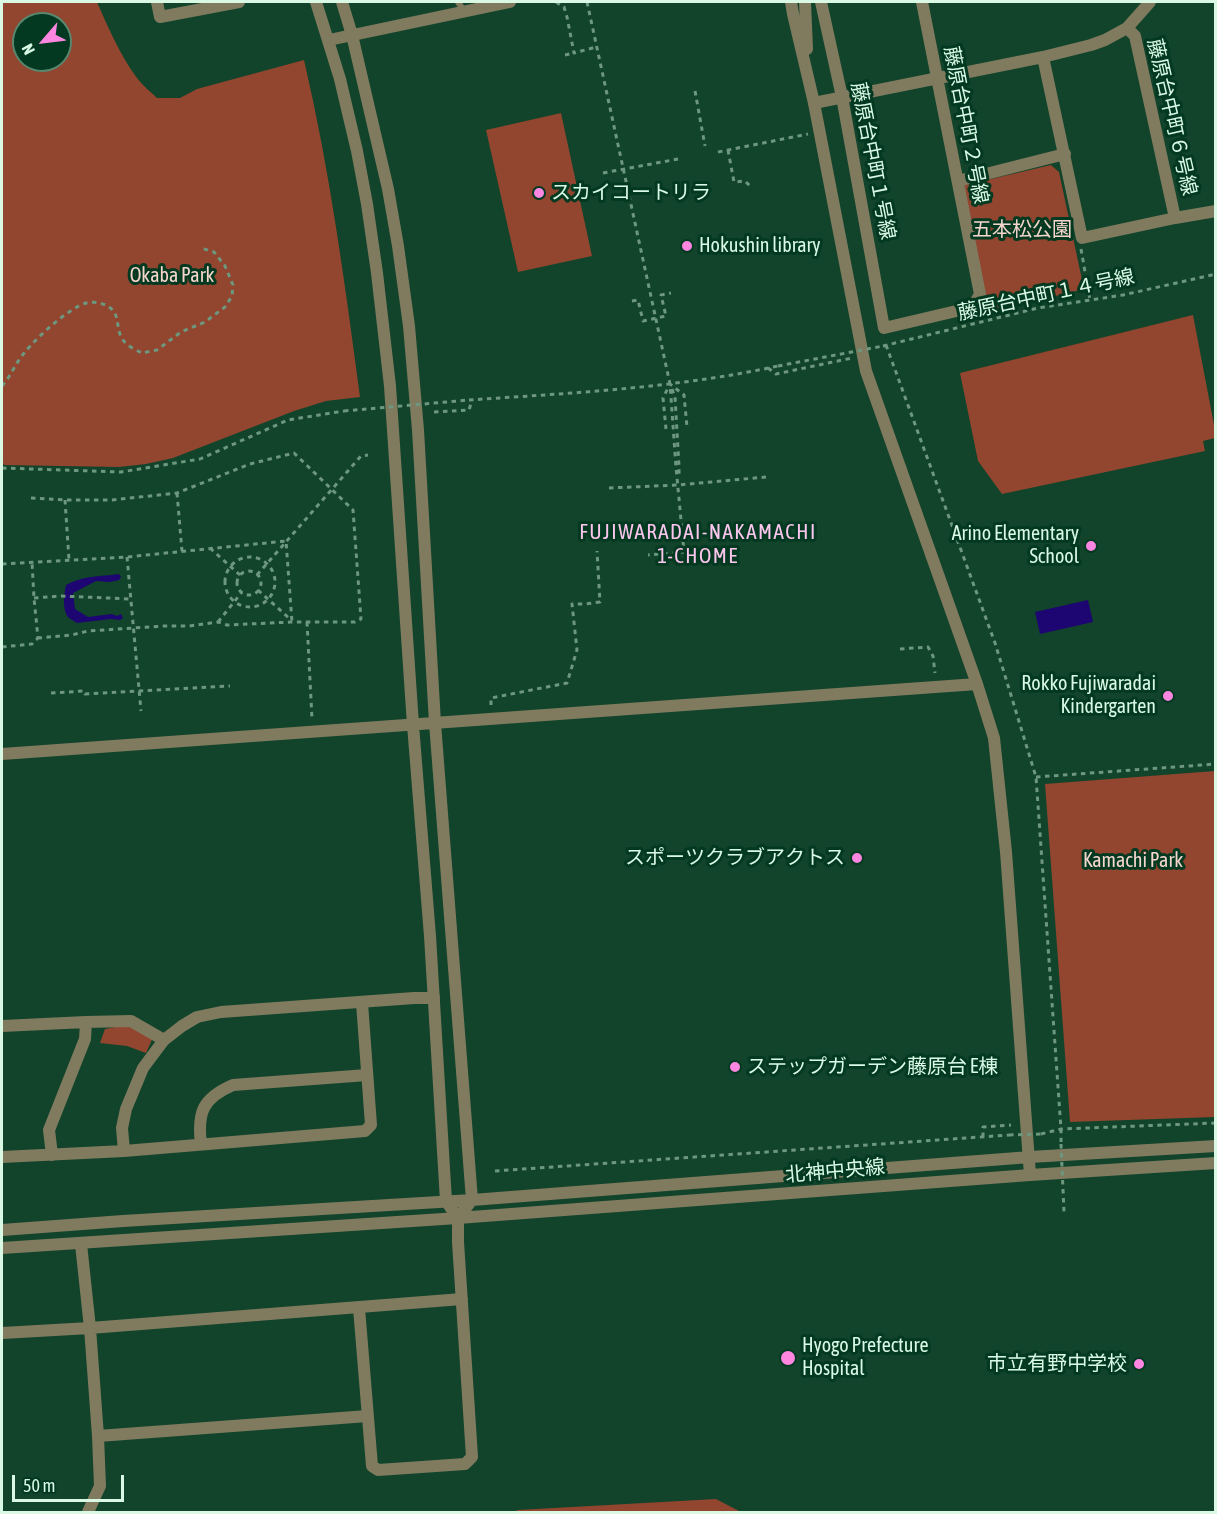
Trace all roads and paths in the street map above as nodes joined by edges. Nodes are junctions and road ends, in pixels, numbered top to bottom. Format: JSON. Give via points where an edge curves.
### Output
{"nodes":[{"id":1,"x":157,"y":2,"type":"edge"},
{"id":2,"x":239,"y":2,"type":"edge"},
{"id":3,"x":316,"y":2,"type":"edge"},
{"id":4,"x":342,"y":2,"type":"edge"},
{"id":5,"x":510,"y":2,"type":"edge"},
{"id":6,"x":556,"y":2,"type":"edge"},
{"id":7,"x":587,"y":2,"type":"edge"},
{"id":8,"x":792,"y":2,"type":"edge"},
{"id":9,"x":805,"y":2,"type":"edge"},
{"id":10,"x":821,"y":2,"type":"edge"},
{"id":11,"x":922,"y":2,"type":"edge"},
{"id":12,"x":1150,"y":2,"type":"edge"},
{"id":13,"x":461,"y":6,"type":"edge"},
{"id":14,"x":1127,"y":28,"type":"junction"},
{"id":15,"x":352,"y":35,"type":"junction"},
{"id":16,"x":328,"y":40,"type":"junction"},
{"id":17,"x":597,"y":47,"type":"junction"},
{"id":18,"x":573,"y":53,"type":"junction"},
{"id":19,"x":565,"y":55,"type":"dead end"},
{"id":20,"x":1043,"y":57,"type":"junction"},
{"id":21,"x":808,"y":74,"type":"junction"},
{"id":22,"x":937,"y":77,"type":"junction"},
{"id":23,"x":695,"y":91,"type":"dead end"},
{"id":24,"x":842,"y":97,"type":"junction"},
{"id":25,"x":814,"y":103,"type":"junction"},
{"id":26,"x":810,"y":134,"type":"dead end"},
{"id":27,"x":705,"y":146,"type":"dead end"},
{"id":28,"x":728,"y":150,"type":"junction"},
{"id":29,"x":718,"y":152,"type":"dead end"},
{"id":30,"x":1065,"y":154,"type":"junction"},
{"id":31,"x":678,"y":159,"type":"dead end"},
{"id":32,"x":623,"y":169,"type":"junction"},
{"id":33,"x":603,"y":172,"type":"dead end"},
{"id":34,"x":958,"y":181,"type":"junction"},
{"id":35,"x":752,"y":188,"type":"dead end"},
{"id":36,"x":1215,"y":211,"type":"edge"},
{"id":37,"x":1175,"y":218,"type":"junction"},
{"id":38,"x":1082,"y":238,"type":"junction"},
{"id":39,"x":201,"y":248,"type":"dead end"},
{"id":40,"x":1215,"y":274,"type":"edge"},
{"id":41,"x":671,"y":293,"type":"dead end"},
{"id":42,"x":1090,"y":300,"type":"junction"},
{"id":43,"x":632,"y":301,"type":"dead end"},
{"id":44,"x":656,"y":319,"type":"junction"},
{"id":45,"x":884,"y":328,"type":"joint"},
{"id":46,"x":854,"y":358,"type":"dead end"},
{"id":47,"x":768,"y":368,"type":"junction"},
{"id":48,"x":670,"y":384,"type":"junction"},
{"id":49,"x":2,"y":386,"type":"edge"},
{"id":50,"x":471,"y":400,"type":"junction"},
{"id":51,"x":434,"y":412,"type":"dead end"},
{"id":52,"x":687,"y":427,"type":"dead end"},
{"id":53,"x":666,"y":429,"type":"dead end"},
{"id":54,"x":368,"y":455,"type":"dead end"},
{"id":55,"x":2,"y":468,"type":"edge"},
{"id":56,"x":766,"y":477,"type":"dead end"},
{"id":57,"x":678,"y":485,"type":"junction"},
{"id":58,"x":331,"y":488,"type":"junction"},
{"id":59,"x":609,"y":488,"type":"dead end"},
{"id":60,"x":177,"y":493,"type":"junction"},
{"id":61,"x":31,"y":498,"type":"dead end"},
{"id":62,"x":66,"y":500,"type":"junction"},
{"id":63,"x":285,"y":541,"type":"junction"},
{"id":64,"x":210,"y":548,"type":"junction"},
{"id":65,"x":182,"y":551,"type":"junction"},
{"id":66,"x":597,"y":551,"type":"dead end"},
{"id":67,"x":648,"y":555,"type":"dead end"},
{"id":68,"x":127,"y":556,"type":"junction"},
{"id":69,"x":69,"y":560,"type":"junction"},
{"id":70,"x":32,"y":562,"type":"junction"},
{"id":71,"x":2,"y":564,"type":"edge"},
{"id":72,"x":267,"y":564,"type":"junction"},
{"id":73,"x":230,"y":566,"type":"junction"},
{"id":74,"x":240,"y":574,"type":"junction"},
{"id":75,"x":257,"y":574,"type":"junction"},
{"id":76,"x":258,"y":590,"type":"junction"},
{"id":77,"x":242,"y":592,"type":"junction"},
{"id":78,"x":34,"y":598,"type":"junction"},
{"id":79,"x":131,"y":599,"type":"junction"},
{"id":80,"x":268,"y":599,"type":"junction"},
{"id":81,"x":234,"y":602,"type":"junction"},
{"id":82,"x":218,"y":622,"type":"junction"},
{"id":83,"x":292,"y":622,"type":"junction"},
{"id":84,"x":307,"y":622,"type":"junction"},
{"id":85,"x":134,"y":629,"type":"junction"},
{"id":86,"x":38,"y":638,"type":"junction"},
{"id":87,"x":2,"y":647,"type":"edge"},
{"id":88,"x":900,"y":649,"type":"dead end"},
{"id":89,"x":935,"y":673,"type":"dead end"},
{"id":90,"x":977,"y":684,"type":"junction"},
{"id":91,"x":230,"y":686,"type":"dead end"},
{"id":92,"x":139,"y":690,"type":"junction"},
{"id":93,"x":51,"y":693,"type":"dead end"},
{"id":94,"x":491,"y":705,"type":"dead end"},
{"id":95,"x":141,"y":711,"type":"dead end"},
{"id":96,"x":435,"y":723,"type":"junction"},
{"id":97,"x":413,"y":725,"type":"junction"},
{"id":98,"x":312,"y":732,"type":"junction"},
{"id":99,"x":2,"y":754,"type":"edge"},
{"id":100,"x":1215,"y":764,"type":"edge"},
{"id":101,"x":1036,"y":777,"type":"dead end"},
{"id":102,"x":434,"y":998,"type":"junction"},
{"id":103,"x":362,"y":1003,"type":"junction"},
{"id":104,"x":86,"y":1022,"type":"junction"},
{"id":105,"x":2,"y":1026,"type":"edge"},
{"id":106,"x":164,"y":1040,"type":"junction"},
{"id":107,"x":367,"y":1076,"type":"junction"},
{"id":108,"x":1215,"y":1123,"type":"edge"},
{"id":109,"x":1011,"y":1125,"type":"dead end"},
{"id":110,"x":983,"y":1137,"type":"junction"},
{"id":111,"x":201,"y":1143,"type":"junction"},
{"id":112,"x":1061,"y":1144,"type":"dead end"},
{"id":113,"x":1215,"y":1146,"type":"edge"},
{"id":114,"x":124,"y":1150,"type":"junction"},
{"id":115,"x":52,"y":1155,"type":"junction"},
{"id":116,"x":1029,"y":1156,"type":"junction"},
{"id":117,"x":2,"y":1157,"type":"edge"},
{"id":118,"x":1215,"y":1163,"type":"edge"},
{"id":119,"x":495,"y":1171,"type":"dead end"},
{"id":120,"x":1030,"y":1175,"type":"junction"},
{"id":121,"x":472,"y":1200,"type":"junction"},
{"id":122,"x":446,"y":1201,"type":"junction"},
{"id":123,"x":1064,"y":1212,"type":"dead end"},
{"id":124,"x":458,"y":1218,"type":"junction"},
{"id":125,"x":2,"y":1230,"type":"edge"},
{"id":126,"x":81,"y":1244,"type":"junction"},
{"id":127,"x":2,"y":1248,"type":"edge"},
{"id":128,"x":462,"y":1299,"type":"junction"},
{"id":129,"x":359,"y":1308,"type":"junction"},
{"id":130,"x":90,"y":1328,"type":"junction"},
{"id":131,"x":2,"y":1333,"type":"edge"},
{"id":132,"x":368,"y":1416,"type":"junction"},
{"id":133,"x":98,"y":1436,"type":"junction"},
{"id":134,"x":88,"y":1512,"type":"edge"}],
"edges":[{"from":1,"to":2,"type":"street","via":[[160,17]]},
{"from":3,"to":16,"type":"street"},
{"from":4,"to":15,"type":"street"},
{"from":5,"to":13,"type":"street"},
{"from":6,"to":18,"type":"path","via":[[564,7]]},
{"from":7,"to":17,"type":"path"},
{"from":8,"to":21,"type":"street"},
{"from":9,"to":21,"type":"street"},
{"from":10,"to":24,"type":"street","name":"藤原台中町１号線"},
{"from":11,"to":22,"type":"street","name":"藤原台中町２号線"},
{"from":12,"to":14,"type":"street"},
{"from":13,"to":15,"type":"street"},
{"from":14,"to":20,"type":"street","via":[[1091,45]]},
{"from":14,"to":37,"type":"street","name":"藤原台中町６号線","via":[[1135,36]]},
{"from":15,"to":16,"type":"street"},
{"from":15,"to":96,"type":"street","via":[[388,189],[409,326]]},
{"from":16,"to":97,"type":"street","via":[[357,151],[377,273],[393,420]]},
{"from":17,"to":18,"type":"path"},
{"from":17,"to":32,"type":"path"},
{"from":18,"to":19,"type":"path"},
{"from":20,"to":22,"type":"street"},
{"from":20,"to":30,"type":"street"},
{"from":21,"to":25,"type":"street"},
{"from":22,"to":24,"type":"street"},
{"from":22,"to":34,"type":"street","name":"藤原台中町２号線"},
{"from":23,"to":27,"type":"path"},
{"from":24,"to":25,"type":"street"},
{"from":24,"to":45,"type":"street","name":"藤原台中町１号線"},
{"from":25,"to":90,"type":"street","via":[[866,371]]},
{"from":26,"to":28,"type":"path"},
{"from":28,"to":29,"type":"path"},
{"from":28,"to":35,"type":"path","via":[[734,182],[746,181]]},
{"from":30,"to":34,"type":"street"},
{"from":30,"to":38,"type":"street"},
{"from":31,"to":32,"type":"path"},
{"from":32,"to":33,"type":"path"},
{"from":32,"to":44,"type":"path"},
{"from":34,"to":45,"type":"street","name":"藤原台中町２号線","via":[[980,294],[966,309]]},
{"from":36,"to":37,"type":"street"},
{"from":37,"to":38,"type":"street"},
{"from":38,"to":42,"type":"path"},
{"from":39,"to":49,"type":"path","via":[[214,252],[233,285],[225,307],[205,322],[181,332],[157,350],[142,353],[123,341],[111,308],[87,302],[66,313],[24,352]]},
{"from":40,"to":42,"type":"path","name":"藤原台中町１４号線"},
{"from":41,"to":44,"type":"path","via":[[661,296],[666,316]]},
{"from":42,"to":47,"type":"path","name":"藤原台中町１４号線","bridge":true},
{"from":43,"to":44,"type":"path","via":[[638,300],[643,321]]},
{"from":44,"to":48,"type":"path"},
{"from":46,"to":47,"type":"path","via":[[776,374]]},
{"from":47,"to":48,"type":"path"},
{"from":48,"to":50,"type":"path"},
{"from":48,"to":52,"type":"path","via":[[684,395]]},
{"from":48,"to":53,"type":"path","via":[[663,398]]},
{"from":48,"to":57,"type":"path"},
{"from":50,"to":51,"type":"path","via":[[469,410]]},
{"from":50,"to":55,"type":"path","bridge":true,"via":[[288,420],[200,459],[121,472]]},
{"from":54,"to":58,"type":"path","via":[[361,456]]},
{"from":56,"to":57,"type":"path"},
{"from":57,"to":59,"type":"path"},
{"from":57,"to":67,"type":"path","via":[[684,552]]},
{"from":58,"to":60,"type":"path","via":[[294,453],[250,464]]},
{"from":58,"to":63,"type":"path"},
{"from":58,"to":84,"type":"path","via":[[353,510],[361,619]]},
{"from":60,"to":62,"type":"path"},
{"from":60,"to":65,"type":"path"},
{"from":61,"to":62,"type":"path"},
{"from":62,"to":69,"type":"path"},
{"from":63,"to":64,"type":"path"},
{"from":63,"to":72,"type":"path"},
{"from":63,"to":83,"type":"path"},
{"from":64,"to":65,"type":"path"},
{"from":64,"to":73,"type":"path"},
{"from":65,"to":68,"type":"path"},
{"from":66,"to":94,"type":"path","via":[[600,602],[572,604],[577,650],[567,683],[491,698]]},
{"from":68,"to":69,"type":"path"},
{"from":68,"to":79,"type":"path"},
{"from":69,"to":70,"type":"path"},
{"from":70,"to":71,"type":"path"},
{"from":70,"to":78,"type":"path"},
{"from":72,"to":73,"type":"path","via":[[252,557]]},
{"from":72,"to":75,"type":"path"},
{"from":72,"to":80,"type":"path","via":[[274,577]]},
{"from":73,"to":74,"type":"path"},
{"from":73,"to":81,"type":"path","via":[[225,589]]},
{"from":74,"to":75,"type":"path"},
{"from":74,"to":77,"type":"path","via":[[237,585]]},
{"from":75,"to":76,"type":"path"},
{"from":76,"to":77,"type":"path"},
{"from":76,"to":80,"type":"path"},
{"from":77,"to":81,"type":"path"},
{"from":78,"to":79,"type":"path"},
{"from":78,"to":86,"type":"path"},
{"from":79,"to":85,"type":"path"},
{"from":80,"to":81,"type":"path","via":[[255,607]]},
{"from":80,"to":83,"type":"path"},
{"from":81,"to":82,"type":"path"},
{"from":82,"to":83,"type":"path"},
{"from":82,"to":85,"type":"path"},
{"from":83,"to":84,"type":"path"},
{"from":84,"to":98,"type":"path"},
{"from":85,"to":86,"type":"path"},
{"from":85,"to":92,"type":"path"},
{"from":86,"to":87,"type":"path","via":[[32,644]]},
{"from":88,"to":89,"type":"path","via":[[928,647]]},
{"from":90,"to":96,"type":"street"},
{"from":90,"to":116,"type":"street","via":[[994,738]]},
{"from":91,"to":92,"type":"path"},
{"from":92,"to":93,"type":"path"},
{"from":92,"to":95,"type":"path"},
{"from":96,"to":97,"type":"street"},
{"from":96,"to":121,"type":"street"},
{"from":97,"to":98,"type":"street"},
{"from":97,"to":102,"type":"street"},
{"from":98,"to":99,"type":"street"},
{"from":100,"to":101,"type":"path"},
{"from":102,"to":103,"type":"street"},
{"from":102,"to":122,"type":"street"},
{"from":103,"to":106,"type":"street","via":[[221,1012],[197,1017]]},
{"from":103,"to":107,"type":"street"},
{"from":104,"to":105,"type":"street"},
{"from":104,"to":106,"type":"street","via":[[130,1021]]},
{"from":104,"to":115,"type":"street","via":[[85,1039],[50,1130]]},
{"from":106,"to":114,"type":"street","via":[[143,1068],[126,1109],[122,1128]]},
{"from":107,"to":111,"type":"street","via":[[233,1085],[208,1100],[199,1126]]},
{"from":107,"to":111,"type":"street","via":[[371,1125],[365,1131]]},
{"from":108,"to":110,"type":"path","bridge":true,"via":[[1061,1129]]},
{"from":109,"to":110,"type":"path","via":[[983,1127]]},
{"from":110,"to":119,"type":"path"},
{"from":111,"to":114,"type":"street"},
{"from":112,"to":123,"type":"path","bridge":true},
{"from":113,"to":116,"type":"street"},
{"from":114,"to":115,"type":"street"},
{"from":115,"to":117,"type":"street"},
{"from":116,"to":120,"type":"street"},
{"from":116,"to":121,"type":"street"},
{"from":118,"to":120,"type":"street","name":"北神中央線"},
{"from":120,"to":124,"type":"street","name":"北神中央線"},
{"from":121,"to":122,"type":"street"},
{"from":121,"to":124,"type":"street"},
{"from":122,"to":124,"type":"street"},
{"from":122,"to":125,"type":"street"},
{"from":124,"to":126,"type":"street","name":"北神中央線"},
{"from":124,"to":128,"type":"street"},
{"from":126,"to":127,"type":"street","name":"北神中央線"},
{"from":126,"to":130,"type":"street"},
{"from":128,"to":129,"type":"street"},
{"from":128,"to":132,"type":"street","via":[[472,1457],[465,1464],[378,1470],[372,1466]]},
{"from":129,"to":130,"type":"street"},
{"from":129,"to":132,"type":"street"},
{"from":130,"to":131,"type":"street"},
{"from":130,"to":133,"type":"street"},
{"from":132,"to":133,"type":"street"},
{"from":133,"to":134,"type":"street","via":[[100,1486]]}]}
